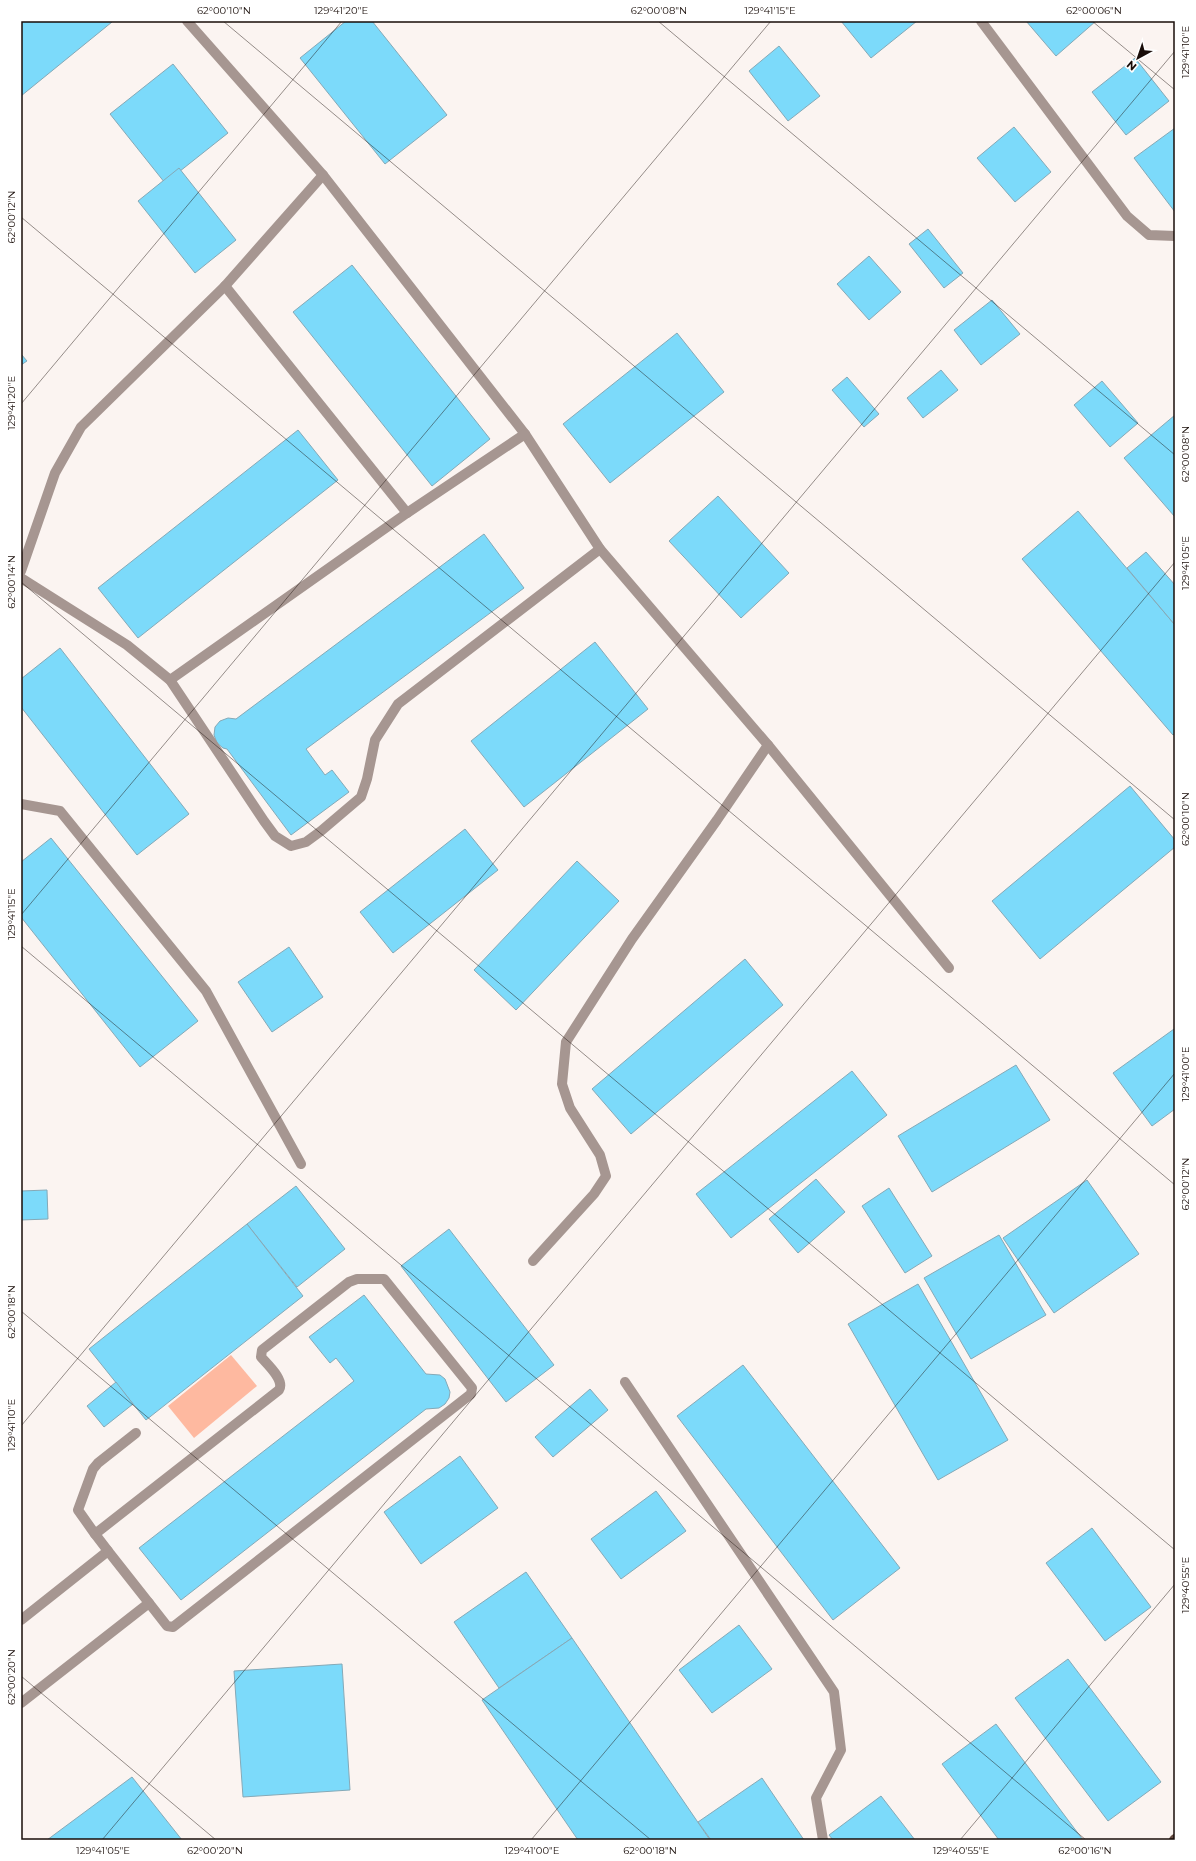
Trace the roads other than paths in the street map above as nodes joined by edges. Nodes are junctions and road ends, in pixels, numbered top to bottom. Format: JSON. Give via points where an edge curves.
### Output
{"nodes":[{"id":1,"x":187,"y":21,"type":"edge"},
{"id":2,"x":981,"y":21,"type":"edge"},
{"id":3,"x":323,"y":175,"type":"junction"},
{"id":4,"x":1175,"y":236,"type":"edge"},
{"id":5,"x":225,"y":286,"type":"junction"},
{"id":6,"x":525,"y":434,"type":"junction"},
{"id":7,"x":407,"y":513,"type":"junction"},
{"id":8,"x":600,"y":549,"type":"junction"},
{"id":9,"x":21,"y":571,"type":"edge"},
{"id":10,"x":21,"y":578,"type":"edge"},
{"id":11,"x":170,"y":680,"type":"junction"},
{"id":12,"x":768,"y":745,"type":"junction"},
{"id":13,"x":21,"y":804,"type":"edge"},
{"id":14,"x":949,"y":968,"type":"dead end"},
{"id":15,"x":301,"y":1164,"type":"dead end"},
{"id":16,"x":533,"y":1261,"type":"dead end"},
{"id":17,"x":625,"y":1382,"type":"dead end"},
{"id":18,"x":136,"y":1433,"type":"dead end"},
{"id":19,"x":95,"y":1534,"type":"junction"},
{"id":20,"x":108,"y":1552,"type":"junction"},
{"id":21,"x":149,"y":1603,"type":"junction"},
{"id":22,"x":21,"y":1620,"type":"edge"},
{"id":23,"x":21,"y":1703,"type":"edge"},
{"id":24,"x":823,"y":1840,"type":"edge"}],
"edges":[{"from":1,"to":3,"type":"street"},
{"from":2,"to":4,"type":"street","via":[[1127,216],[1150,235]]},
{"from":3,"to":5,"type":"street"},
{"from":3,"to":6,"type":"street"},
{"from":5,"to":7,"type":"street"},
{"from":5,"to":9,"type":"street","via":[[81,427],[55,473]]},
{"from":6,"to":7,"type":"street"},
{"from":6,"to":8,"type":"street"},
{"from":7,"to":11,"type":"street"},
{"from":8,"to":11,"type":"street","via":[[398,704],[375,740],[367,779],[360,797],[306,842],[291,846],[275,836]]},
{"from":8,"to":12,"type":"street"},
{"from":10,"to":11,"type":"street","via":[[126,644]]},
{"from":12,"to":14,"type":"street"},
{"from":12,"to":16,"type":"street","via":[[632,939],[566,1042],[562,1084],[570,1108],[600,1155],[606,1176],[594,1194]]},
{"from":13,"to":15,"type":"street","via":[[60,811],[206,991]]},
{"from":17,"to":24,"type":"street","via":[[834,1692],[841,1750],[816,1798]]},
{"from":18,"to":19,"type":"street","via":[[93,1469],[78,1510]]},
{"from":19,"to":20,"type":"street"},
{"from":19,"to":21,"type":"street","via":[[280,1390],[280,1381],[261,1356],[262,1350],[352,1280],[380,1278],[389,1282],[472,1388],[472,1394],[173,1627],[167,1626]]},
{"from":20,"to":21,"type":"street"},
{"from":20,"to":22,"type":"street"},
{"from":21,"to":23,"type":"street"}]}
